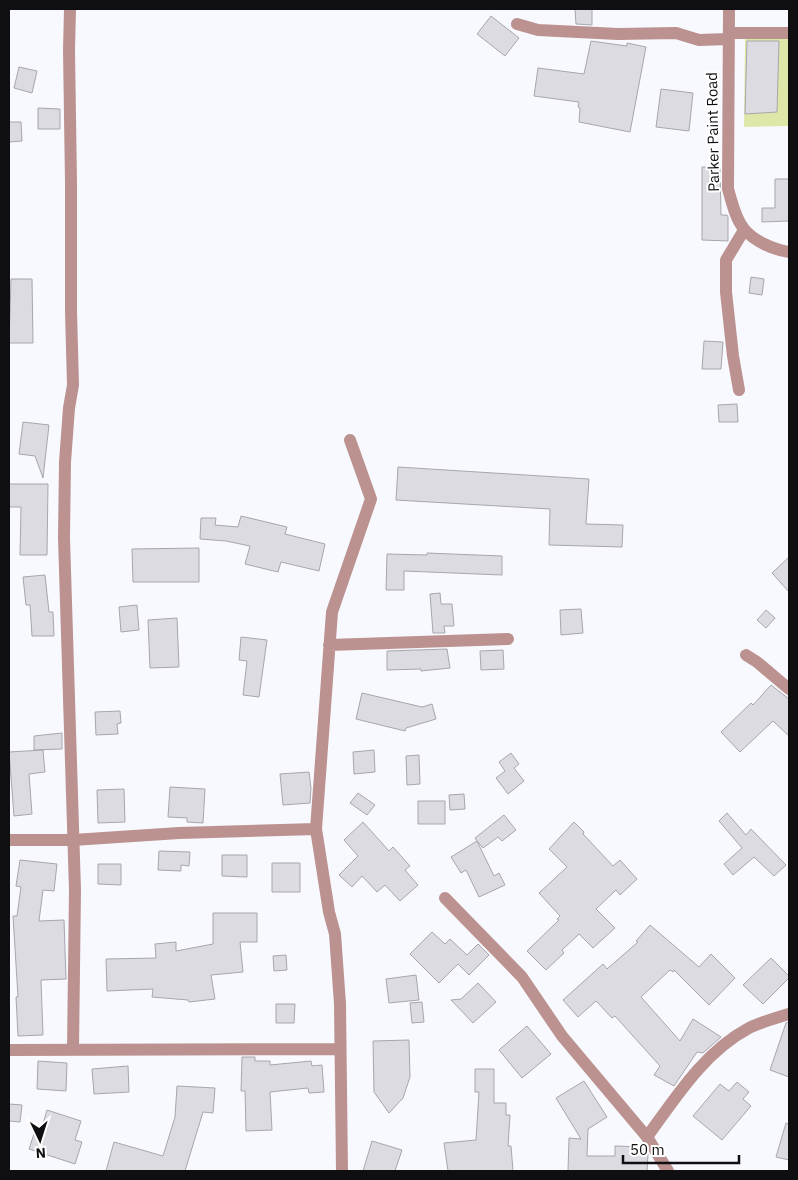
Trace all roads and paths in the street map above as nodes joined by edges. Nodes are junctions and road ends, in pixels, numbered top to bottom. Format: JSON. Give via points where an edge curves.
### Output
{"nodes":[{"id":1,"x":70,"y":9,"type":"edge"},
{"id":2,"x":729,"y":9,"type":"edge"},
{"id":3,"x":517,"y":24,"type":"dead end"},
{"id":4,"x":789,"y":33,"type":"edge"},
{"id":5,"x":728,"y":36,"type":"junction"},
{"id":6,"x":744,"y":230,"type":"junction"},
{"id":7,"x":789,"y":252,"type":"edge"},
{"id":8,"x":739,"y":390,"type":"dead end"},
{"id":9,"x":350,"y":440,"type":"dead end"},
{"id":10,"x":508,"y":639,"type":"dead end"},
{"id":11,"x":330,"y":645,"type":"junction"},
{"id":12,"x":746,"y":655,"type":"dead end"},
{"id":13,"x":789,"y":689,"type":"edge"},
{"id":14,"x":316,"y":829,"type":"junction"},
{"id":15,"x":9,"y":840,"type":"edge"},
{"id":16,"x":73,"y":840,"type":"junction"},
{"id":17,"x":445,"y":898,"type":"dead end"},
{"id":18,"x":789,"y":1014,"type":"edge"},
{"id":19,"x":340,"y":1049,"type":"junction"},
{"id":20,"x":9,"y":1050,"type":"edge"},
{"id":21,"x":73,"y":1050,"type":"junction"},
{"id":22,"x":647,"y":1137,"type":"junction"},
{"id":23,"x":342,"y":1171,"type":"edge"},
{"id":24,"x":668,"y":1171,"type":"edge"}],
"edges":[{"from":1,"to":16,"type":"street","via":[[73,385],[65,462],[64,538]]},
{"from":2,"to":5,"type":"street","name":"Parker Paint Road"},
{"from":3,"to":5,"type":"street","via":[[538,30],[618,34],[676,32],[699,40]]},
{"from":4,"to":5,"type":"street"},
{"from":5,"to":6,"type":"street","name":"Parker Paint Road","via":[[728,189],[734,212]]},
{"from":6,"to":7,"type":"street","via":[[759,241]]},
{"from":6,"to":8,"type":"street","via":[[726,260],[726,292]]},
{"from":9,"to":11,"type":"street","via":[[370,499],[332,612]]},
{"from":10,"to":11,"type":"street"},
{"from":11,"to":14,"type":"street"},
{"from":12,"to":13,"type":"street"},
{"from":14,"to":16,"type":"street"},
{"from":14,"to":19,"type":"street","via":[[335,934]]},
{"from":15,"to":16,"type":"street"},
{"from":16,"to":21,"type":"street"},
{"from":17,"to":22,"type":"street","via":[[522,977],[562,1036]]},
{"from":18,"to":22,"type":"street","via":[[750,1028],[724,1045],[700,1067]]},
{"from":19,"to":21,"type":"street"},
{"from":19,"to":23,"type":"street"},
{"from":20,"to":21,"type":"street"},
{"from":22,"to":24,"type":"street"}]}
